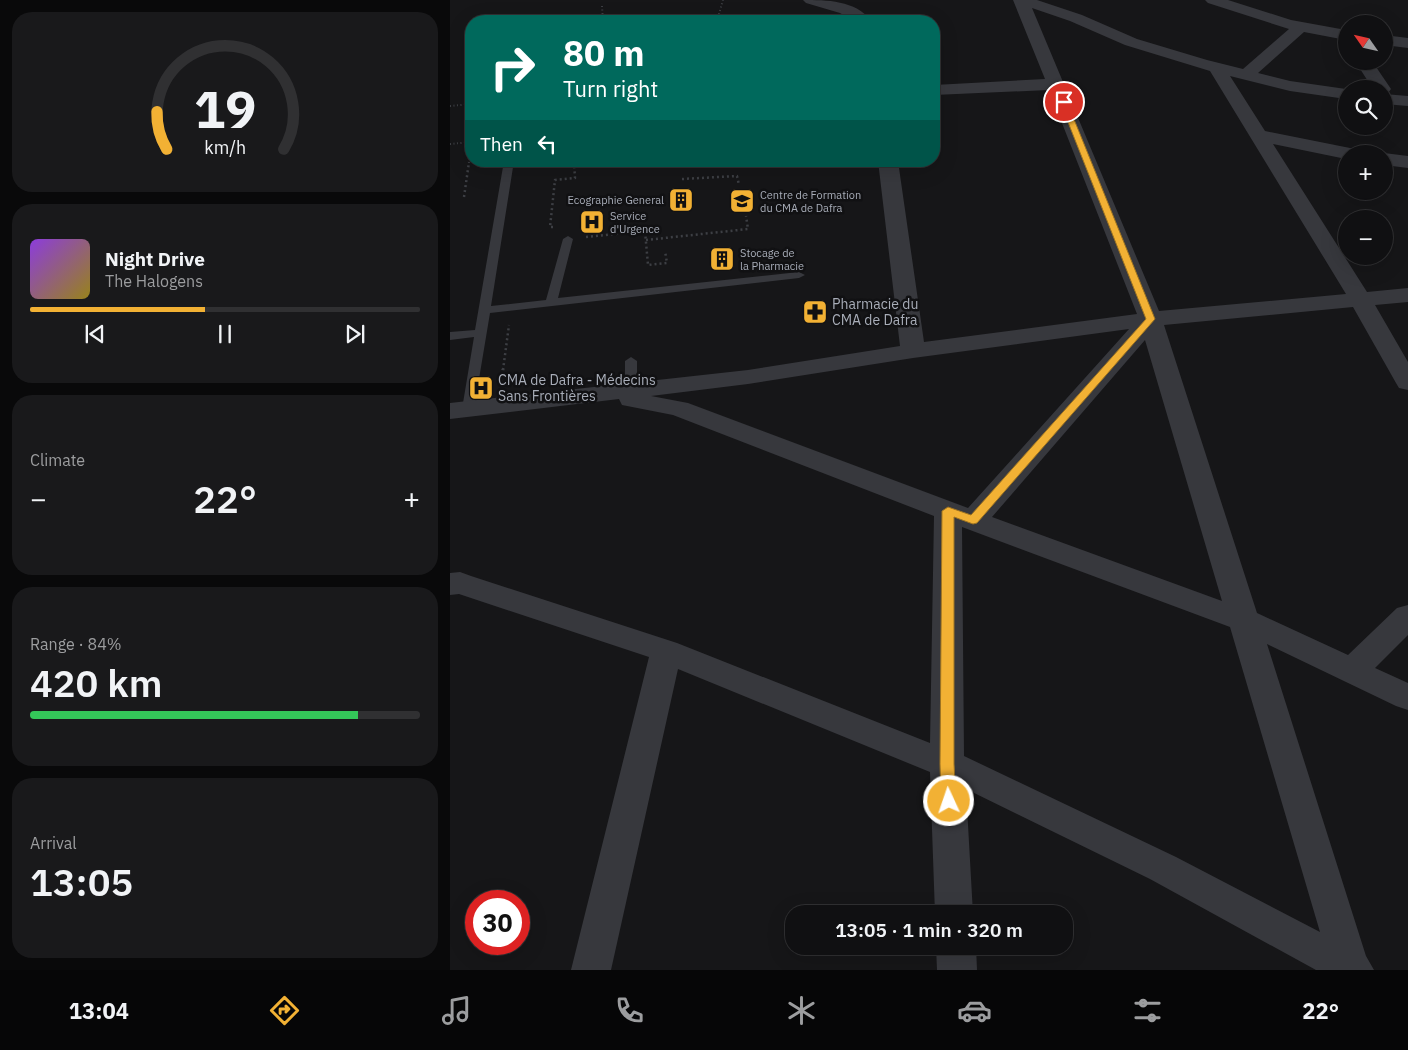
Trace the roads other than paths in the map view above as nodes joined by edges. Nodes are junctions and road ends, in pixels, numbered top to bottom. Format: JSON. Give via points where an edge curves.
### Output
{"nodes":[{"id":1,"x":811,"y":0,"type":"edge"},
{"id":2,"x":1022,"y":0,"type":"edge"},
{"id":3,"x":1213,"y":0,"type":"edge"},
{"id":4,"x":854,"y":15,"type":"edge"},
{"id":5,"x":1300,"y":26,"type":"junction"},
{"id":6,"x":1338,"y":34,"type":"edge"},
{"id":7,"x":1393,"y":41,"type":"edge"},
{"id":8,"x":1408,"y":43,"type":"edge"},
{"id":9,"x":1216,"y":67,"type":"junction"},
{"id":10,"x":1246,"y":75,"type":"junction"},
{"id":11,"x":1056,"y":84,"type":"junction"},
{"id":12,"x":940,"y":90,"type":"edge"},
{"id":13,"x":1338,"y":93,"type":"edge"},
{"id":14,"x":1393,"y":96,"type":"edge"},
{"id":15,"x":1408,"y":101,"type":"edge"},
{"id":16,"x":1258,"y":135,"type":"junction"},
{"id":17,"x":1338,"y":152,"type":"edge"},
{"id":18,"x":1393,"y":160,"type":"edge"},
{"id":19,"x":1408,"y":162,"type":"edge"},
{"id":20,"x":508,"y":167,"type":"edge"},
{"id":21,"x":889,"y":167,"type":"edge"},
{"id":22,"x":568,"y":239,"type":"dead end"},
{"id":23,"x":799,"y":275,"type":"dead end"},
{"id":24,"x":1408,"y":294,"type":"edge"},
{"id":25,"x":1360,"y":299,"type":"junction"},
{"id":26,"x":550,"y":302,"type":"junction"},
{"id":27,"x":485,"y":310,"type":"junction"},
{"id":28,"x":1151,"y":319,"type":"junction"},
{"id":29,"x":481,"y":333,"type":"junction"},
{"id":30,"x":450,"y":336,"type":"edge"},
{"id":31,"x":913,"y":351,"type":"junction"},
{"id":32,"x":631,"y":360,"type":"dead end"},
{"id":33,"x":1408,"y":383,"type":"edge"},
{"id":34,"x":631,"y":391,"type":"junction"},
{"id":35,"x":598,"y":394,"type":"junction"},
{"id":36,"x":459,"y":410,"type":"edge"},
{"id":37,"x":960,"y":516,"type":"junction"},
{"id":38,"x":450,"y":584,"type":"edge"},
{"id":39,"x":1408,"y":616,"type":"edge"},
{"id":40,"x":1243,"y":620,"type":"junction"},
{"id":41,"x":666,"y":651,"type":"junction"},
{"id":42,"x":1352,"y":671,"type":"junction"},
{"id":43,"x":1408,"y":697,"type":"edge"},
{"id":44,"x":947,"y":764,"type":"junction"},
{"id":45,"x":954,"y":905,"type":"edge"},
{"id":46,"x":956,"y":955,"type":"edge"},
{"id":47,"x":1352,"y":969,"type":"edge"},
{"id":48,"x":591,"y":970,"type":"edge"},
{"id":49,"x":957,"y":970,"type":"edge"}],
"edges":[{"from":1,"to":4,"type":"street"},
{"from":2,"to":9,"type":"street","via":[[1076,18],[1131,42]]},
{"from":2,"to":11,"type":"street"},
{"from":3,"to":5,"type":"street"},
{"from":5,"to":6,"type":"street"},
{"from":5,"to":10,"type":"street"},
{"from":7,"to":8,"type":"street"},
{"from":9,"to":10,"type":"street"},
{"from":9,"to":16,"type":"street"},
{"from":10,"to":13,"type":"street"},
{"from":11,"to":12,"type":"street"},
{"from":11,"to":28,"type":"street"},
{"from":14,"to":15,"type":"street"},
{"from":16,"to":17,"type":"street"},
{"from":16,"to":25,"type":"street"},
{"from":18,"to":19,"type":"street"},
{"from":20,"to":27,"type":"lane"},
{"from":21,"to":31,"type":"street"},
{"from":22,"to":26,"type":"lane"},
{"from":23,"to":26,"type":"lane"},
{"from":24,"to":25,"type":"street"},
{"from":25,"to":28,"type":"street"},
{"from":25,"to":33,"type":"street"},
{"from":26,"to":27,"type":"lane"},
{"from":27,"to":29,"type":"lane"},
{"from":28,"to":31,"type":"street"},
{"from":28,"to":37,"type":"street"},
{"from":28,"to":40,"type":"street"},
{"from":29,"to":30,"type":"lane"},
{"from":29,"to":36,"type":"lane"},
{"from":31,"to":34,"type":"street","via":[[748,377]]},
{"from":32,"to":34,"type":"lane"},
{"from":34,"to":35,"type":"street"},
{"from":35,"to":36,"type":"street"},
{"from":35,"to":37,"type":"street","via":[[679,408]]},
{"from":37,"to":40,"type":"street"},
{"from":37,"to":44,"type":"street"},
{"from":38,"to":41,"type":"street","via":[[460,583]]},
{"from":39,"to":42,"type":"street"},
{"from":40,"to":42,"type":"street"},
{"from":40,"to":47,"type":"street"},
{"from":41,"to":44,"type":"street"},
{"from":41,"to":48,"type":"street"},
{"from":42,"to":43,"type":"street"},
{"from":44,"to":45,"type":"street"},
{"from":44,"to":47,"type":"street","via":[[1163,868]]},
{"from":46,"to":49,"type":"street"}]}
